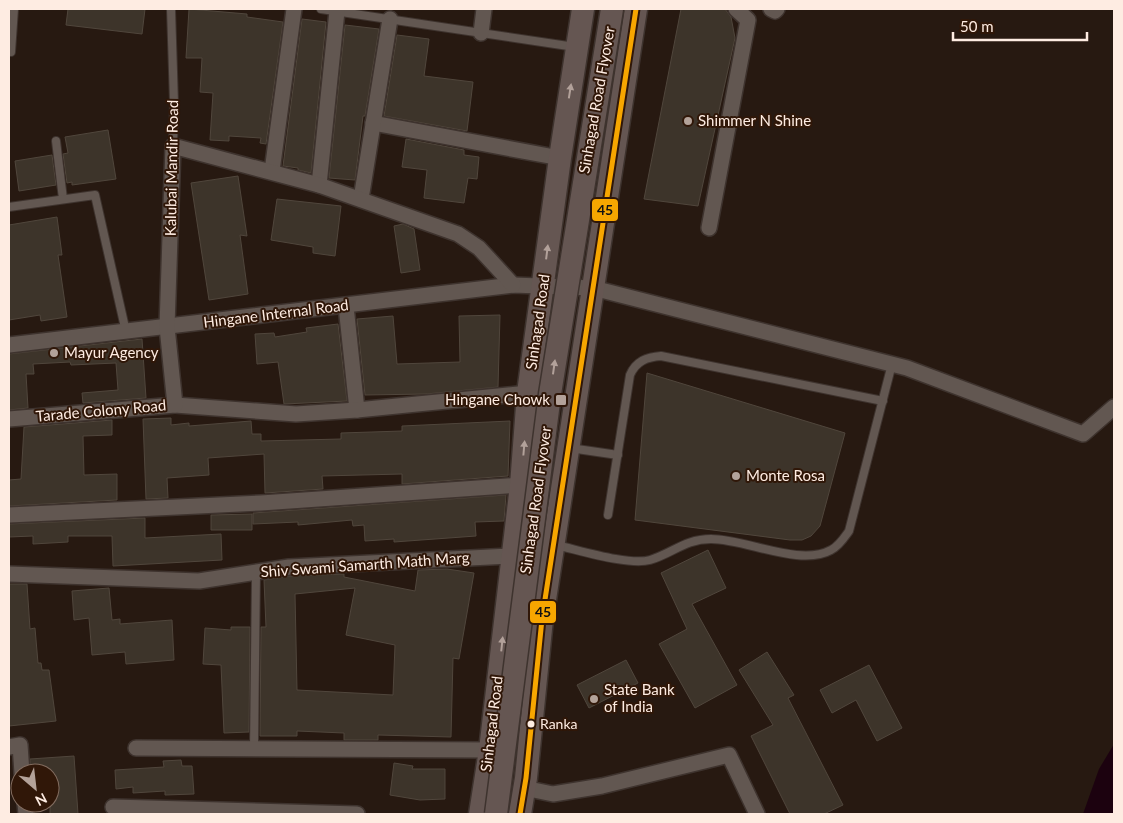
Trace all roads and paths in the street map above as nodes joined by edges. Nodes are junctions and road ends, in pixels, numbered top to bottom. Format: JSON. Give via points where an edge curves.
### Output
{"nodes":[{"id":1,"x":14,"y":9,"type":"edge"},
{"id":2,"x":171,"y":9,"type":"edge"},
{"id":3,"x":294,"y":9,"type":"edge"},
{"id":4,"x":321,"y":9,"type":"edge"},
{"id":5,"x":484,"y":9,"type":"edge"},
{"id":6,"x":583,"y":9,"type":"edge"},
{"id":7,"x":612,"y":9,"type":"edge"},
{"id":8,"x":621,"y":9,"type":"edge"},
{"id":9,"x":636,"y":9,"type":"edge"},
{"id":10,"x":736,"y":9,"type":"edge"},
{"id":11,"x":771,"y":9,"type":"edge"},
{"id":12,"x":777,"y":9,"type":"edge"},
{"id":13,"x":337,"y":11,"type":"junction"},
{"id":14,"x":390,"y":19,"type":"junction"},
{"id":15,"x":481,"y":33,"type":"junction"},
{"id":16,"x":577,"y":47,"type":"junction"},
{"id":17,"x":11,"y":52,"type":"dead end"},
{"id":18,"x":373,"y":123,"type":"junction"},
{"id":19,"x":56,"y":141,"type":"dead end"},
{"id":20,"x":173,"y":146,"type":"junction"},
{"id":21,"x":560,"y":158,"type":"junction"},
{"id":22,"x":272,"y":171,"type":"junction"},
{"id":23,"x":319,"y":184,"type":"junction"},
{"id":24,"x":63,"y":199,"type":"junction"},
{"id":25,"x":361,"y":200,"type":"junction"},
{"id":26,"x":9,"y":207,"type":"edge"},
{"id":27,"x":709,"y":228,"type":"dead end"},
{"id":28,"x":513,"y":285,"type":"junction"},
{"id":29,"x":543,"y":286,"type":"junction"},
{"id":30,"x":593,"y":288,"type":"junction"},
{"id":31,"x":346,"y":306,"type":"junction"},
{"id":32,"x":167,"y":327,"type":"junction"},
{"id":33,"x":126,"y":332,"type":"junction"},
{"id":34,"x":9,"y":345,"type":"edge"},
{"id":35,"x":892,"y":364,"type":"junction"},
{"id":36,"x":528,"y":393,"type":"junction"},
{"id":37,"x":883,"y":401,"type":"junction"},
{"id":38,"x":175,"y":405,"type":"junction"},
{"id":39,"x":1114,"y":407,"type":"edge"},
{"id":40,"x":357,"y":410,"type":"junction"},
{"id":41,"x":9,"y":419,"type":"edge"},
{"id":42,"x":569,"y":448,"type":"junction"},
{"id":43,"x":618,"y":455,"type":"junction"},
{"id":44,"x":521,"y":485,"type":"junction"},
{"id":45,"x":9,"y":515,"type":"edge"},
{"id":46,"x":608,"y":515,"type":"dead end"},
{"id":47,"x":554,"y":544,"type":"junction"},
{"id":48,"x":512,"y":556,"type":"junction"},
{"id":49,"x":256,"y":572,"type":"junction"},
{"id":50,"x":9,"y":574,"type":"edge"},
{"id":51,"x":9,"y":746,"type":"edge"},
{"id":52,"x":136,"y":748,"type":"dead end"},
{"id":53,"x":254,"y":748,"type":"junction"},
{"id":54,"x":490,"y":750,"type":"junction"},
{"id":55,"x":21,"y":763,"type":"edge"},
{"id":56,"x":524,"y":788,"type":"junction"},
{"id":57,"x":113,"y":807,"type":"dead end"},
{"id":58,"x":357,"y":814,"type":"edge"},
{"id":59,"x":480,"y":814,"type":"edge"},
{"id":60,"x":496,"y":814,"type":"edge"},
{"id":61,"x":507,"y":814,"type":"edge"},
{"id":62,"x":520,"y":814,"type":"edge"},
{"id":63,"x":757,"y":814,"type":"edge"}],
"edges":[{"from":1,"to":17,"type":"lane"},
{"from":2,"to":20,"type":"lane","name":"Kalubai Mandir Road"},
{"from":3,"to":22,"type":"street"},
{"from":4,"to":13,"type":"lane"},
{"from":5,"to":15,"type":"street"},
{"from":6,"to":16,"type":"main road","name":"Sinhagad Road"},
{"from":60,"to":7,"type":"main road","name":"Sinhagad Road Flyover","one_way":true,"bridge":true,"via":[[556,356]]},
{"from":8,"to":61,"type":"main road","name":"Sinhagad Road Flyover"},
{"from":9,"to":30,"type":"main road"},
{"from":10,"to":27,"type":"street","via":[[748,20]]},
{"from":11,"to":12,"type":"street"},
{"from":13,"to":14,"type":"lane"},
{"from":13,"to":23,"type":"street"},
{"from":14,"to":15,"type":"lane"},
{"from":14,"to":18,"type":"street"},
{"from":15,"to":16,"type":"lane"},
{"from":21,"to":16,"type":"main road","name":"Sinhagad Road","one_way":true},
{"from":18,"to":21,"type":"street"},
{"from":18,"to":25,"type":"street"},
{"from":19,"to":24,"type":"lane"},
{"from":20,"to":22,"type":"street"},
{"from":20,"to":32,"type":"street","name":"Kalubai Mandir Road"},
{"from":29,"to":21,"type":"main road","name":"Sinhagad Road","one_way":true},
{"from":22,"to":23,"type":"street"},
{"from":23,"to":25,"type":"street"},
{"from":24,"to":26,"type":"lane"},
{"from":24,"to":33,"type":"lane","via":[[95,195]]},
{"from":25,"to":28,"type":"street","via":[[458,234],[479,248]]},
{"from":28,"to":29,"type":"street","name":"Hingane Internal Road"},
{"from":28,"to":31,"type":"street","name":"Hingane Internal Road"},
{"from":29,"to":30,"type":"street","name":"Hingane Internal Road"},
{"from":29,"to":36,"type":"main road","name":"Sinhagad Road"},
{"from":30,"to":35,"type":"street","name":"Hingane Internal Road"},
{"from":30,"to":42,"type":"main road"},
{"from":31,"to":32,"type":"street","name":"Hingane Internal Road"},
{"from":31,"to":40,"type":"street"},
{"from":32,"to":33,"type":"street","name":"Hingane Internal Road"},
{"from":32,"to":38,"type":"street","name":"Tarade Colony Road"},
{"from":33,"to":34,"type":"street","name":"Hingane Internal Road"},
{"from":35,"to":37,"type":"lane"},
{"from":35,"to":39,"type":"street","name":"Hingane Internal Road","via":[[1083,434]]},
{"from":36,"to":40,"type":"street"},
{"from":44,"to":36,"type":"main road","name":"Sinhagad Road","one_way":true},
{"from":37,"to":43,"type":"lane","via":[[661,356],[650,357],[633,368],[630,375]]},
{"from":37,"to":47,"type":"lane","via":[[849,531],[832,550],[800,556],[724,540],[701,540],[682,544],[649,560],[634,562]]},
{"from":38,"to":40,"type":"street","via":[[296,414]]},
{"from":38,"to":41,"type":"street","name":"Tarade Colony Road"},
{"from":42,"to":43,"type":"lane"},
{"from":42,"to":47,"type":"main road"},
{"from":43,"to":46,"type":"lane"},
{"from":44,"to":45,"type":"street"},
{"from":44,"to":48,"type":"main road","name":"Sinhagad Road"},
{"from":47,"to":56,"type":"main road","via":[[542,619]]},
{"from":48,"to":49,"type":"street","name":"Shiv Swami Samarth Math Marg","via":[[289,567]]},
{"from":54,"to":48,"type":"main road","name":"Sinhagad Road","one_way":true},
{"from":49,"to":50,"type":"street","name":"Shiv Swami Samarth Math Marg","via":[[199,581]]},
{"from":49,"to":53,"type":"lane"},
{"from":51,"to":55,"type":"street","via":[[20,745]]},
{"from":52,"to":53,"type":"street"},
{"from":53,"to":54,"type":"street"},
{"from":54,"to":59,"type":"main road","name":"Sinhagad Road"},
{"from":56,"to":62,"type":"main road"},
{"from":56,"to":63,"type":"street","via":[[553,794],[602,786],[729,755]]},
{"from":57,"to":58,"type":"street"}]}
